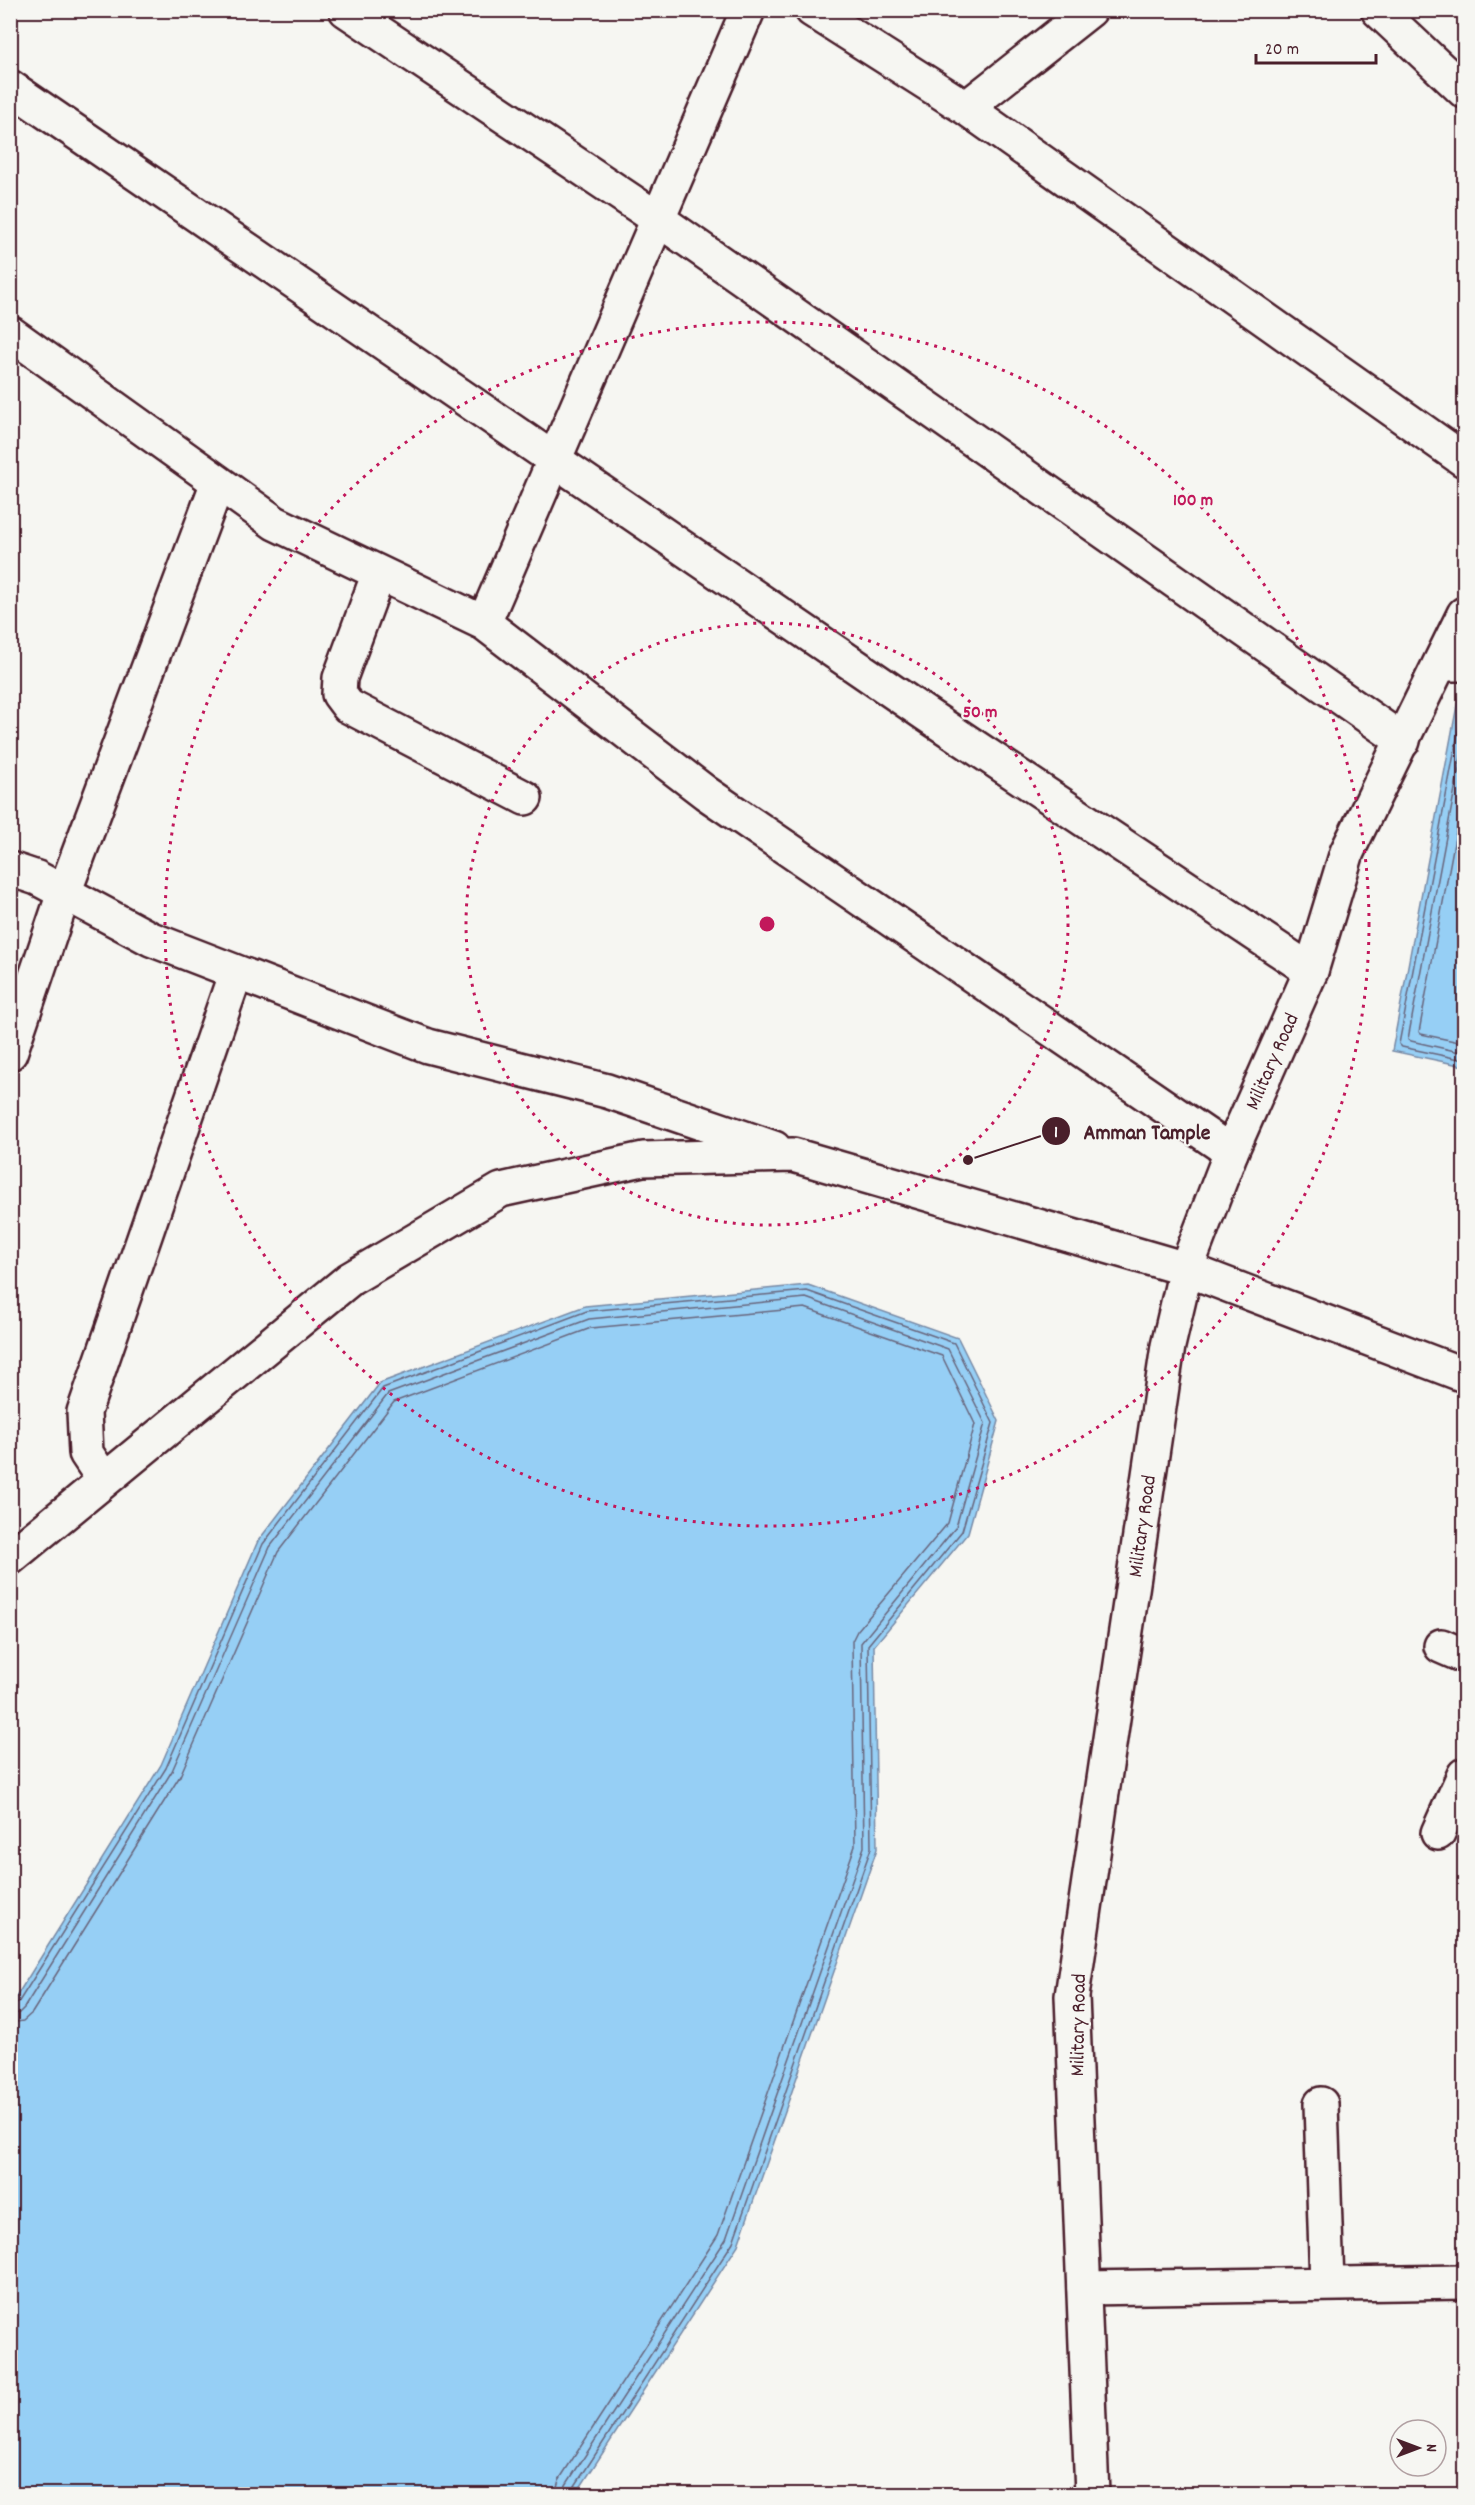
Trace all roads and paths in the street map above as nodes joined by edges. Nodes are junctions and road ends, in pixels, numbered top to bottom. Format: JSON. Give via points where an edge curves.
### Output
{"nodes":[{"id":1,"x":346,"y":10,"type":"edge"},
{"id":2,"x":748,"y":10,"type":"edge"},
{"id":3,"x":1090,"y":10,"type":"edge"},
{"id":4,"x":1378,"y":10,"type":"edge"},
{"id":5,"x":831,"y":15,"type":"edge"},
{"id":6,"x":10,"y":87,"type":"edge"},
{"id":7,"x":1464,"y":91,"type":"edge"},
{"id":8,"x":966,"y":108,"type":"junction"},
{"id":9,"x":658,"y":219,"type":"junction"},
{"id":10,"x":10,"y":333,"type":"edge"},
{"id":11,"x":555,"y":459,"type":"junction"},
{"id":12,"x":1464,"y":460,"type":"edge"},
{"id":13,"x":218,"y":482,"type":"junction"},
{"id":14,"x":379,"y":573,"type":"junction"},
{"id":15,"x":1464,"y":614,"type":"edge"},
{"id":16,"x":483,"y":623,"type":"junction"},
{"id":17,"x":1453,"y":664,"type":"edge"},
{"id":18,"x":1403,"y":741,"type":"junction"},
{"id":19,"x":525,"y":798,"type":"dead end"},
{"id":20,"x":10,"y":869,"type":"edge"},
{"id":21,"x":64,"y":893,"type":"junction"},
{"id":22,"x":1311,"y":970,"type":"junction"},
{"id":23,"x":236,"y":972,"type":"junction"},
{"id":24,"x":10,"y":1053,"type":"edge"},
{"id":25,"x":1231,"y":1152,"type":"junction"},
{"id":26,"x":793,"y":1155,"type":"junction"},
{"id":27,"x":1186,"y":1269,"type":"junction"},
{"id":28,"x":1464,"y":1375,"type":"edge"},
{"id":29,"x":104,"y":1480,"type":"junction"},
{"id":30,"x":10,"y":1558,"type":"edge"},
{"id":31,"x":1464,"y":1775,"type":"edge"},
{"id":32,"x":1438,"y":1833,"type":"dead end"},
{"id":33,"x":1321,"y":2104,"type":"dead end"},
{"id":34,"x":1464,"y":2282,"type":"edge"},
{"id":35,"x":1327,"y":2284,"type":"junction"},
{"id":36,"x":1084,"y":2288,"type":"junction"},
{"id":37,"x":1092,"y":2494,"type":"edge"}],
"edges":[{"from":1,"to":9,"type":"street"},
{"from":2,"to":9,"type":"street"},
{"from":3,"to":8,"type":"street"},
{"from":4,"to":7,"type":"street"},
{"from":5,"to":8,"type":"street"},
{"from":6,"to":11,"type":"street"},
{"from":8,"to":12,"type":"street"},
{"from":9,"to":11,"type":"street"},
{"from":9,"to":18,"type":"street"},
{"from":10,"to":13,"type":"street"},
{"from":11,"to":16,"type":"street"},
{"from":11,"to":22,"type":"street","via":[[927,715]]},
{"from":13,"to":14,"type":"street","via":[[274,522]]},
{"from":13,"to":21,"type":"street"},
{"from":14,"to":16,"type":"street"},
{"from":14,"to":19,"type":"street","via":[[340,678],[339,694],[348,706]]},
{"from":15,"to":17,"type":"street","name":"Military Road"},
{"from":16,"to":25,"type":"street","via":[[706,793]]},
{"from":17,"to":18,"type":"street","name":"Military Road"},
{"from":18,"to":22,"type":"street","name":"Military Road","via":[[1347,852]]},
{"from":20,"to":21,"type":"street"},
{"from":21,"to":23,"type":"street","via":[[151,939]]},
{"from":21,"to":24,"type":"street"},
{"from":22,"to":25,"type":"street","name":"Military Road"},
{"from":23,"to":26,"type":"street","via":[[428,1046],[607,1091]]},
{"from":23,"to":29,"type":"street","via":[[84,1412],[86,1453]]},
{"from":25,"to":27,"type":"street","name":"Military Road"},
{"from":26,"to":27,"type":"street"},
{"from":26,"to":29,"type":"street","via":[[643,1159],[501,1190],[350,1279]]},
{"from":27,"to":28,"type":"street"},
{"from":27,"to":36,"type":"street","name":"Military Road","via":[[1168,1346],[1072,1996]]},
{"from":29,"to":30,"type":"street"},
{"from":31,"to":32,"type":"street"},
{"from":33,"to":35,"type":"street"},
{"from":34,"to":35,"type":"street"},
{"from":35,"to":36,"type":"street"},
{"from":36,"to":37,"type":"street","name":"Military Road"}]}
